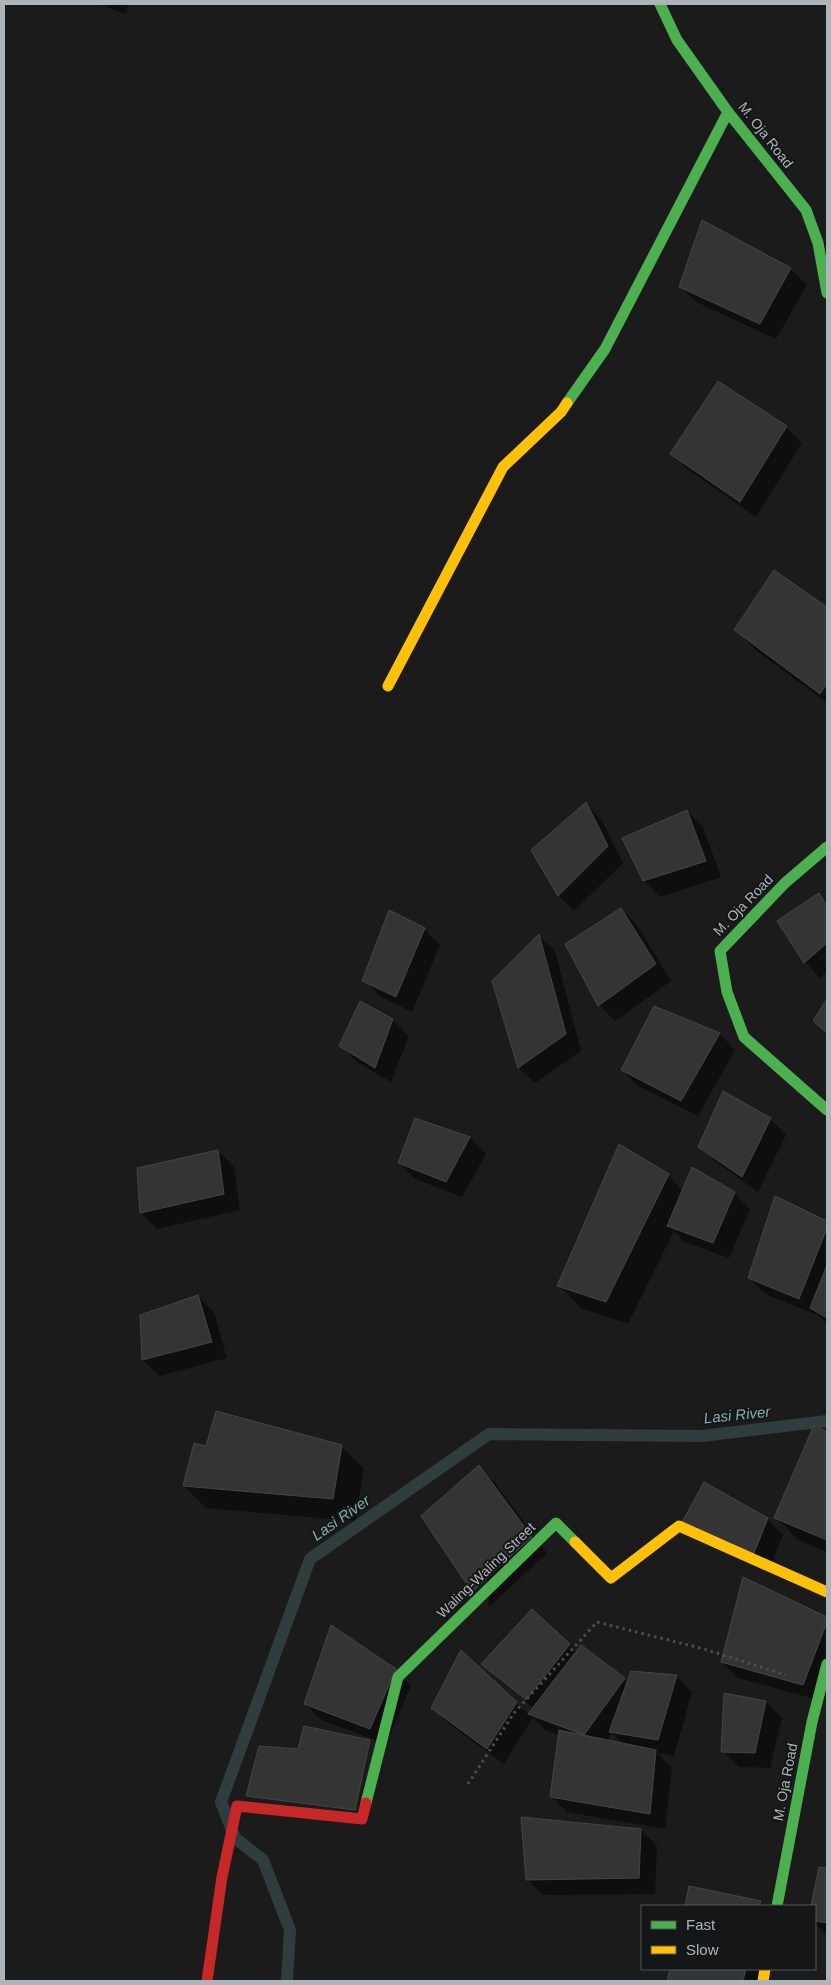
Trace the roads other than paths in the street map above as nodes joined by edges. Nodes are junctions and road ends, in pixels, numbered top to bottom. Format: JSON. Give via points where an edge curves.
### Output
{"nodes":[{"id":1,"x":660,"y":4,"type":"edge"},
{"id":2,"x":728,"y":112,"type":"junction"},
{"id":3,"x":827,"y":293,"type":"edge"},
{"id":4,"x":388,"y":686,"type":"dead end"},
{"id":5,"x":827,"y":847,"type":"edge"},
{"id":6,"x":827,"y":1110,"type":"edge"},
{"id":7,"x":827,"y":1592,"type":"edge"},
{"id":8,"x":827,"y":1664,"type":"edge"},
{"id":9,"x":777,"y":1905,"type":"edge"},
{"id":10,"x":207,"y":1981,"type":"edge"}],
"edges":[{"from":1,"to":2,"type":"street","name":"M. Oja Road","via":[[678,40]]},
{"from":2,"to":3,"type":"street","name":"M. Oja Road","via":[[806,210],[818,243]]},
{"from":2,"to":4,"type":"street","via":[[605,349],[561,412],[503,467]]},
{"from":5,"to":6,"type":"street","name":"M. Oja Road","via":[[773,894],[720,951],[727,992],[744,1037]]},
{"from":7,"to":10,"type":"street","name":"Waling-Waling Street","via":[[679,1526],[611,1578],[556,1523],[398,1677],[362,1819],[237,1806]]},
{"from":8,"to":9,"type":"street","name":"M. Oja Road","via":[[812,1722]]}]}
